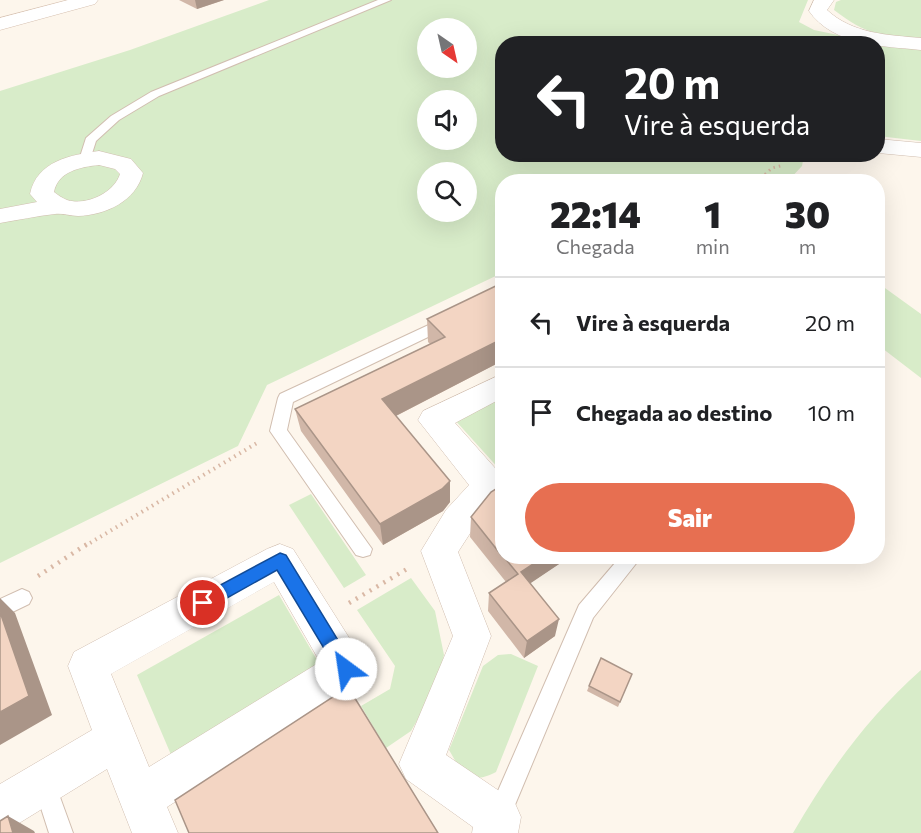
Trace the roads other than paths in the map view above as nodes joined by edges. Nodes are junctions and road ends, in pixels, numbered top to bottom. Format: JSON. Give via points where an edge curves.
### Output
{"nodes":[{"id":1,"x":89,"y":0,"type":"edge"},
{"id":2,"x":386,"y":0,"type":"edge"},
{"id":3,"x":825,"y":0,"type":"edge"},
{"id":4,"x":0,"y":24,"type":"edge"},
{"id":5,"x":867,"y":36,"type":"edge"},
{"id":6,"x":885,"y":39,"type":"edge"},
{"id":7,"x":921,"y":44,"type":"edge"},
{"id":8,"x":885,"y":147,"type":"edge"},
{"id":9,"x":921,"y":150,"type":"edge"},
{"id":10,"x":85,"y":160,"type":"junction"},
{"id":11,"x":48,"y":178,"type":"junction"},
{"id":12,"x":0,"y":202,"type":"edge"},
{"id":13,"x":57,"y":206,"type":"junction"},
{"id":14,"x":0,"y":216,"type":"edge"},
{"id":15,"x":459,"y":315,"type":"edge"},
{"id":16,"x":495,"y":389,"type":"edge"},
{"id":17,"x":495,"y":481,"type":"edge"},
{"id":18,"x":495,"y":483,"type":"edge"},
{"id":19,"x":363,"y":549,"type":"dead end"},
{"id":20,"x":626,"y":564,"type":"edge"},
{"id":21,"x":22,"y":598,"type":"road end"},
{"id":22,"x":0,"y":609,"type":"edge"},
{"id":23,"x":117,"y":739,"type":"junction"},
{"id":24,"x":44,"y":782,"type":"junction"},
{"id":25,"x":0,"y":809,"type":"edge"},
{"id":26,"x":148,"y":816,"type":"edge"},
{"id":27,"x":497,"y":825,"type":"edge"},
{"id":28,"x":61,"y":833,"type":"edge"}],
"edges":[{"from":1,"to":4,"type":"street"},
{"from":2,"to":10,"type":"lane","via":[[155,94],[115,118],[90,140]]},
{"from":3,"to":5,"type":"street","via":[[818,11],[824,18]]},
{"from":6,"to":7,"type":"street"},
{"from":8,"to":9,"type":"street"},
{"from":10,"to":11,"type":"street","via":[[57,170]]},
{"from":10,"to":13,"type":"street","via":[[99,158],[123,163],[133,175],[131,183],[100,204]]},
{"from":11,"to":12,"type":"street"},
{"from":11,"to":13,"type":"street","via":[[42,194]]},
{"from":13,"to":14,"type":"street"},
{"from":15,"to":19,"type":"lane","via":[[286,398],[278,431]]},
{"from":16,"to":17,"type":"street","via":[[435,420]]},
{"from":18,"to":27,"type":"street","via":[[456,521],[439,551],[472,636],[421,764]]},
{"from":20,"to":27,"type":"lane","via":[[586,612]]},
{"from":21,"to":22,"type":"lane"},
{"from":23,"to":24,"type":"street"},
{"from":23,"to":26,"type":"street"},
{"from":23,"to":26,"type":"street","via":[[88,666],[280,560],[346,669]]},
{"from":24,"to":25,"type":"street"},
{"from":24,"to":28,"type":"lane"}]}
